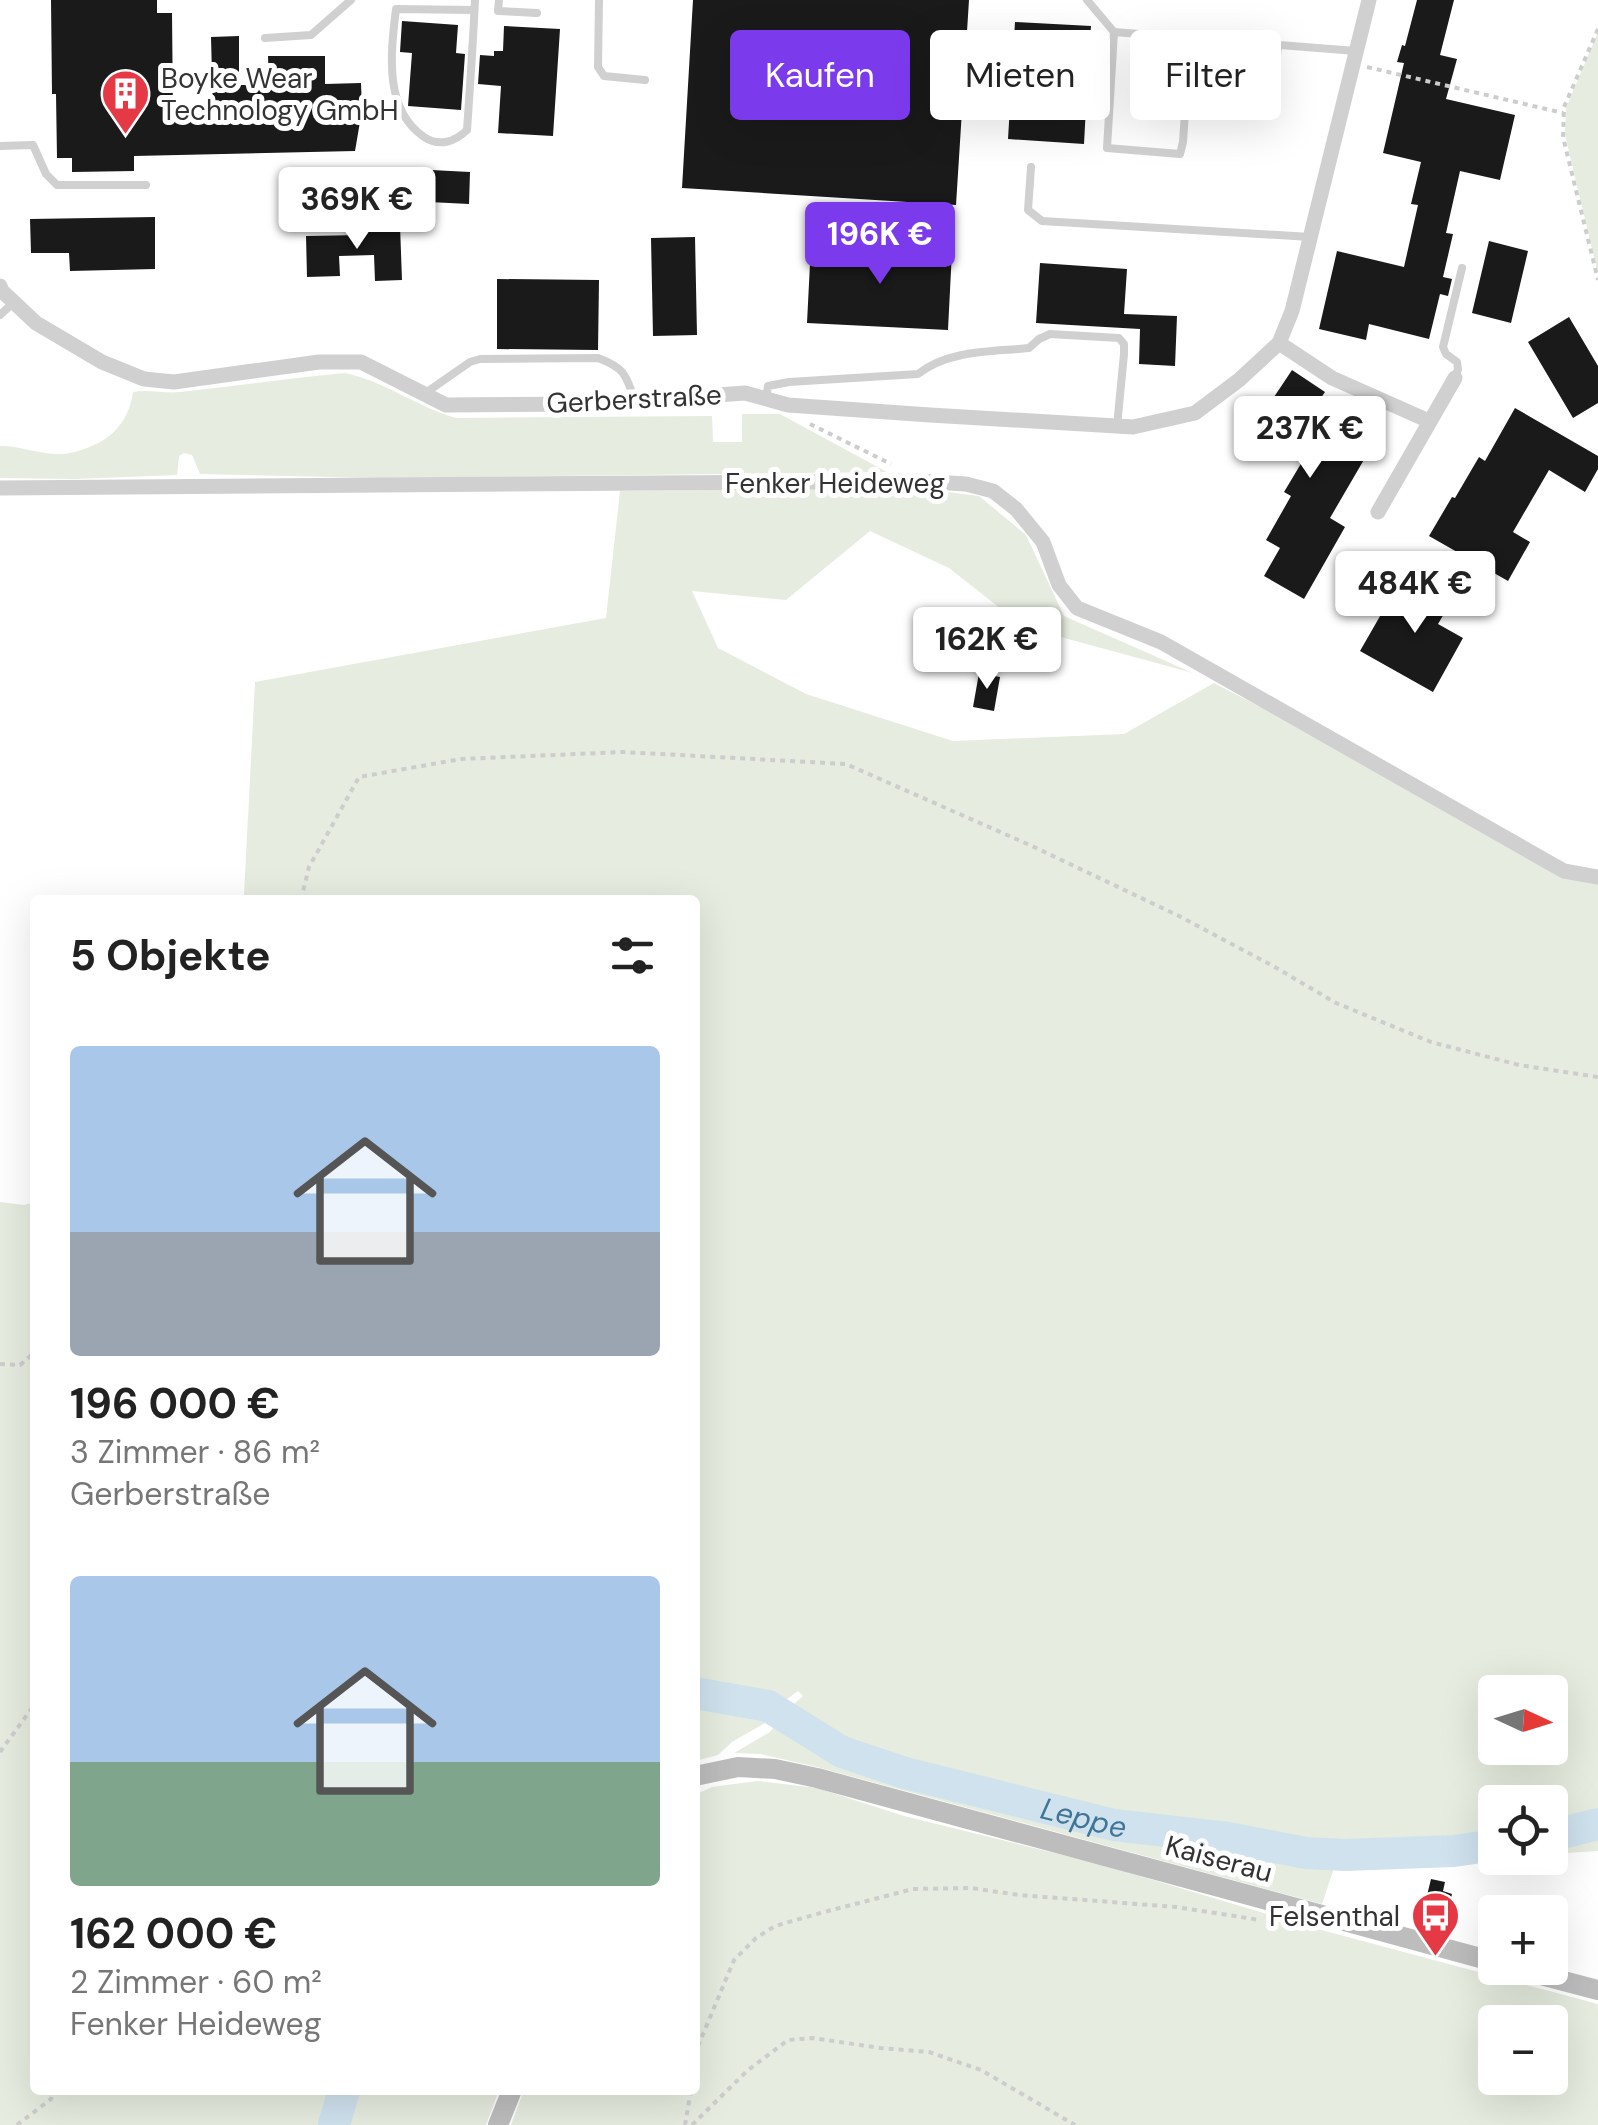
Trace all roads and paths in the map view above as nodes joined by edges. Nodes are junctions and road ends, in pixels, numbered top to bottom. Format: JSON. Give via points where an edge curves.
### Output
{"nodes":[{"id":1,"x":350,"y":0,"type":"edge"},
{"id":2,"x":499,"y":0,"type":"edge"},
{"id":3,"x":599,"y":0,"type":"edge"},
{"id":4,"x":1086,"y":0,"type":"edge"},
{"id":5,"x":1369,"y":0,"type":"edge"},
{"id":6,"x":474,"y":5,"type":"edge"},
{"id":7,"x":537,"y":13,"type":"dead end"},
{"id":8,"x":1598,"y":29,"type":"edge"},
{"id":9,"x":1114,"y":32,"type":"junction"},
{"id":10,"x":1130,"y":33,"type":"edge"},
{"id":11,"x":265,"y":38,"type":"dead end"},
{"id":12,"x":1281,"y":46,"type":"edge"},
{"id":13,"x":1355,"y":58,"type":"junction"},
{"id":14,"x":645,"y":80,"type":"dead end"},
{"id":15,"x":1564,"y":113,"type":"junction"},
{"id":16,"x":1184,"y":120,"type":"edge"},
{"id":17,"x":0,"y":146,"type":"edge"},
{"id":18,"x":1031,"y":167,"type":"dead end"},
{"id":19,"x":146,"y":186,"type":"dead end"},
{"id":20,"x":1310,"y":237,"type":"junction"},
{"id":21,"x":1462,"y":268,"type":"dead end"},
{"id":22,"x":1598,"y":280,"type":"edge"},
{"id":23,"x":0,"y":286,"type":"edge"},
{"id":24,"x":14,"y":302,"type":"junction"},
{"id":25,"x":0,"y":314,"type":"edge"},
{"id":26,"x":1280,"y":342,"type":"junction"},
{"id":27,"x":1455,"y":378,"type":"joint"},
{"id":28,"x":424,"y":394,"type":"junction"},
{"id":29,"x":766,"y":398,"type":"junction"},
{"id":30,"x":634,"y":401,"type":"junction"},
{"id":31,"x":798,"y":418,"type":"dead end"},
{"id":32,"x":1428,"y":421,"type":"junction"},
{"id":33,"x":1117,"y":426,"type":"junction"},
{"id":34,"x":916,"y":482,"type":"junction"},
{"id":35,"x":0,"y":488,"type":"edge"},
{"id":36,"x":1378,"y":512,"type":"dead end"},
{"id":37,"x":1598,"y":877,"type":"edge"},
{"id":38,"x":301,"y":895,"type":"edge"},
{"id":39,"x":1598,"y":1077,"type":"edge"},
{"id":40,"x":30,"y":1356,"type":"edge"},
{"id":41,"x":0,"y":1364,"type":"edge"},
{"id":42,"x":30,"y":1711,"type":"edge"},
{"id":43,"x":0,"y":1752,"type":"edge"},
{"id":44,"x":700,"y":1775,"type":"edge"},
{"id":45,"x":1273,"y":1919,"type":"dead end"},
{"id":46,"x":1478,"y":1957,"type":"edge"},
{"id":47,"x":1568,"y":1982,"type":"edge"},
{"id":48,"x":1598,"y":1990,"type":"edge"},
{"id":49,"x":700,"y":2041,"type":"edge"},
{"id":50,"x":53,"y":2095,"type":"edge"},
{"id":51,"x":510,"y":2095,"type":"edge"},
{"id":52,"x":691,"y":2095,"type":"edge"},
{"id":53,"x":17,"y":2125,"type":"edge"},
{"id":54,"x":498,"y":2125,"type":"edge"},
{"id":55,"x":689,"y":2125,"type":"edge"},
{"id":56,"x":1075,"y":2125,"type":"edge"}],
"edges":[{"from":1,"to":11,"type":"lane","via":[[311,35]]},
{"from":2,"to":7,"type":"lane","via":[[498,11]]},
{"from":3,"to":14,"type":"lane","via":[[598,67],[604,76]]},
{"from":4,"to":9,"type":"lane"},
{"from":5,"to":13,"type":"street","name":"Gerberstraße"},
{"from":6,"to":6,"type":"lane","via":[[467,130],[456,140],[432,142],[416,131],[395,95],[396,9]]},
{"from":8,"to":15,"type":"path"},
{"from":9,"to":10,"type":"lane"},
{"from":9,"to":16,"type":"lane","via":[[1107,148],[1180,154]]},
{"from":12,"to":13,"type":"lane"},
{"from":13,"to":15,"type":"path"},
{"from":13,"to":20,"type":"street","name":"Gerberstraße"},
{"from":15,"to":22,"type":"path"},
{"from":17,"to":19,"type":"lane","via":[[33,145],[57,185]]},
{"from":18,"to":20,"type":"lane","via":[[1028,210],[1042,221]]},
{"from":20,"to":26,"type":"street","name":"Gerberstraße"},
{"from":21,"to":27,"type":"lane","via":[[1443,346],[1457,362]]},
{"from":23,"to":24,"type":"street","name":"Gerberstraße"},
{"from":24,"to":25,"type":"lane"},
{"from":24,"to":28,"type":"street","name":"Gerberstraße","via":[[36,323],[144,379],[174,382],[361,362]]},
{"from":26,"to":32,"type":"street","via":[[1332,378]]},
{"from":26,"to":33,"type":"street","name":"Gerberstraße","via":[[1195,414]]},
{"from":27,"to":32,"type":"street"},
{"from":28,"to":30,"type":"street","name":"Gerberstraße","via":[[446,404]]},
{"from":28,"to":30,"type":"lane","via":[[480,359],[598,358],[624,372]]},
{"from":29,"to":30,"type":"street","name":"Gerberstraße","via":[[745,393]]},
{"from":29,"to":33,"type":"street","name":"Gerberstraße"},
{"from":29,"to":33,"type":"lane","via":[[768,386],[918,374],[945,358],[1029,348],[1050,334],[1119,338],[1124,354]]},
{"from":31,"to":34,"type":"path","via":[[886,460]]},
{"from":32,"to":36,"type":"street"},
{"from":34,"to":35,"type":"street","name":"Fenker Heideweg"},
{"from":34,"to":37,"type":"street","name":"Fenker Heideweg","via":[[992,491],[1044,542],[1059,585],[1077,608],[1161,642],[1564,871]]},
{"from":38,"to":39,"type":"path","via":[[309,867],[359,777],[461,759],[623,752],[846,764],[1163,908],[1336,1003],[1431,1042]]},
{"from":40,"to":41,"type":"path","via":[[20,1365]]},
{"from":42,"to":43,"type":"path"},
{"from":44,"to":46,"type":"main road","name":"Kaiserau","via":[[738,1767],[817,1778]]},
{"from":45,"to":49,"type":"path","via":[[970,1888],[913,1889],[774,1926],[756,1938],[734,1960]]},
{"from":47,"to":48,"type":"main road"},
{"from":50,"to":53,"type":"path"},
{"from":51,"to":54,"type":"main road"},
{"from":52,"to":55,"type":"path"},
{"from":55,"to":56,"type":"path","via":[[788,2040],[813,2038],[930,2052],[981,2070]]}]}
